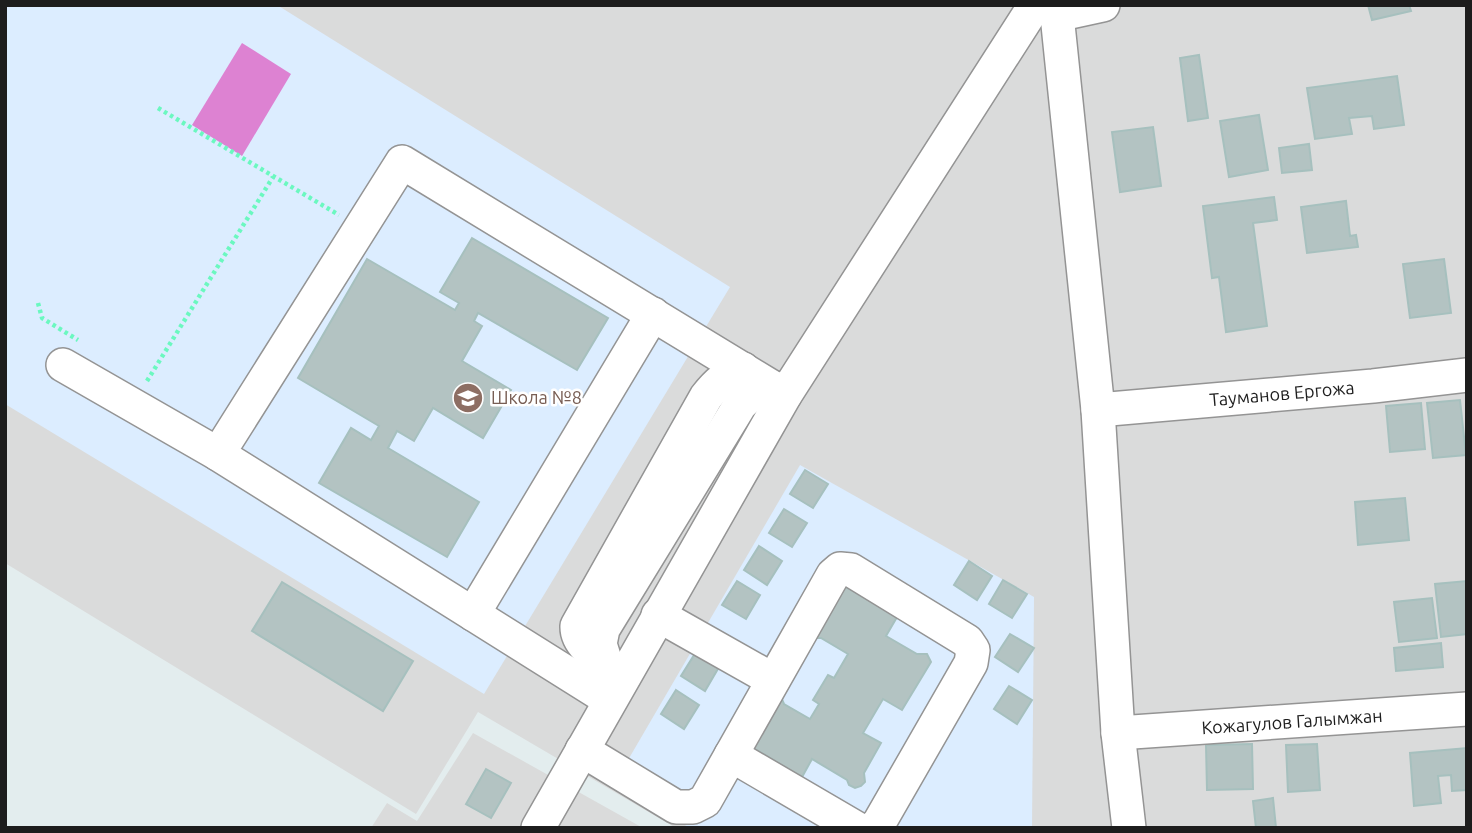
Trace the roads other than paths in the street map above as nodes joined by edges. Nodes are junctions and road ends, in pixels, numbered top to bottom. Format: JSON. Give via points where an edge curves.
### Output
{"nodes":[{"id":1,"x":1103,"y":5,"type":"edge"},
{"id":2,"x":1046,"y":8,"type":"edge"},
{"id":3,"x":653,"y":314,"type":"junction"},
{"id":4,"x":63,"y":365,"type":"dead end"},
{"id":5,"x":743,"y":369,"type":"junction"},
{"id":6,"x":1467,"y":375,"type":"edge"},
{"id":7,"x":779,"y":391,"type":"junction"},
{"id":8,"x":1098,"y":410,"type":"junction"},
{"id":9,"x":218,"y":454,"type":"junction"},
{"id":10,"x":473,"y":614,"type":"junction"},
{"id":11,"x":658,"y":615,"type":"junction"},
{"id":12,"x":613,"y":679,"type":"junction"},
{"id":13,"x":773,"y":680,"type":"junction"},
{"id":14,"x":1467,"y":709,"type":"edge"},
{"id":15,"x":1118,"y":733,"type":"junction"},
{"id":16,"x":582,"y":750,"type":"junction"},
{"id":17,"x":731,"y":755,"type":"junction"},
{"id":18,"x":538,"y":828,"type":"edge"},
{"id":19,"x":856,"y":828,"type":"edge"},
{"id":20,"x":874,"y":828,"type":"edge"},
{"id":21,"x":1129,"y":828,"type":"edge"}],
"edges":[{"from":1,"to":2,"type":"street"},
{"from":2,"to":7,"type":"street"},
{"from":2,"to":8,"type":"street"},
{"from":3,"to":5,"type":"street"},
{"from":3,"to":9,"type":"street","via":[[402,162]]},
{"from":3,"to":10,"type":"street"},
{"from":4,"to":9,"type":"street"},
{"from":5,"to":7,"type":"street"},
{"from":5,"to":12,"type":"street","via":[[728,375],[706,397],[577,626],[576,635]]},
{"from":6,"to":8,"type":"street","name":"Тауманов Ергожа"},
{"from":7,"to":11,"type":"street"},
{"from":7,"to":12,"type":"street","via":[[757,392],[740,405],[603,629],[600,644]]},
{"from":8,"to":15,"type":"street"},
{"from":9,"to":10,"type":"street"},
{"from":10,"to":12,"type":"street"},
{"from":11,"to":12,"type":"street"},
{"from":11,"to":13,"type":"street"},
{"from":12,"to":16,"type":"street"},
{"from":13,"to":17,"type":"street"},
{"from":13,"to":20,"type":"street","via":[[832,575],[840,569],[851,570],[967,641],[973,650],[971,663]]},
{"from":14,"to":15,"type":"street","name":"Кожагулов Галымжан"},
{"from":15,"to":21,"type":"street"},
{"from":16,"to":17,"type":"street","via":[[676,807],[705,801]]},
{"from":16,"to":18,"type":"street"},
{"from":17,"to":19,"type":"street"}]}
